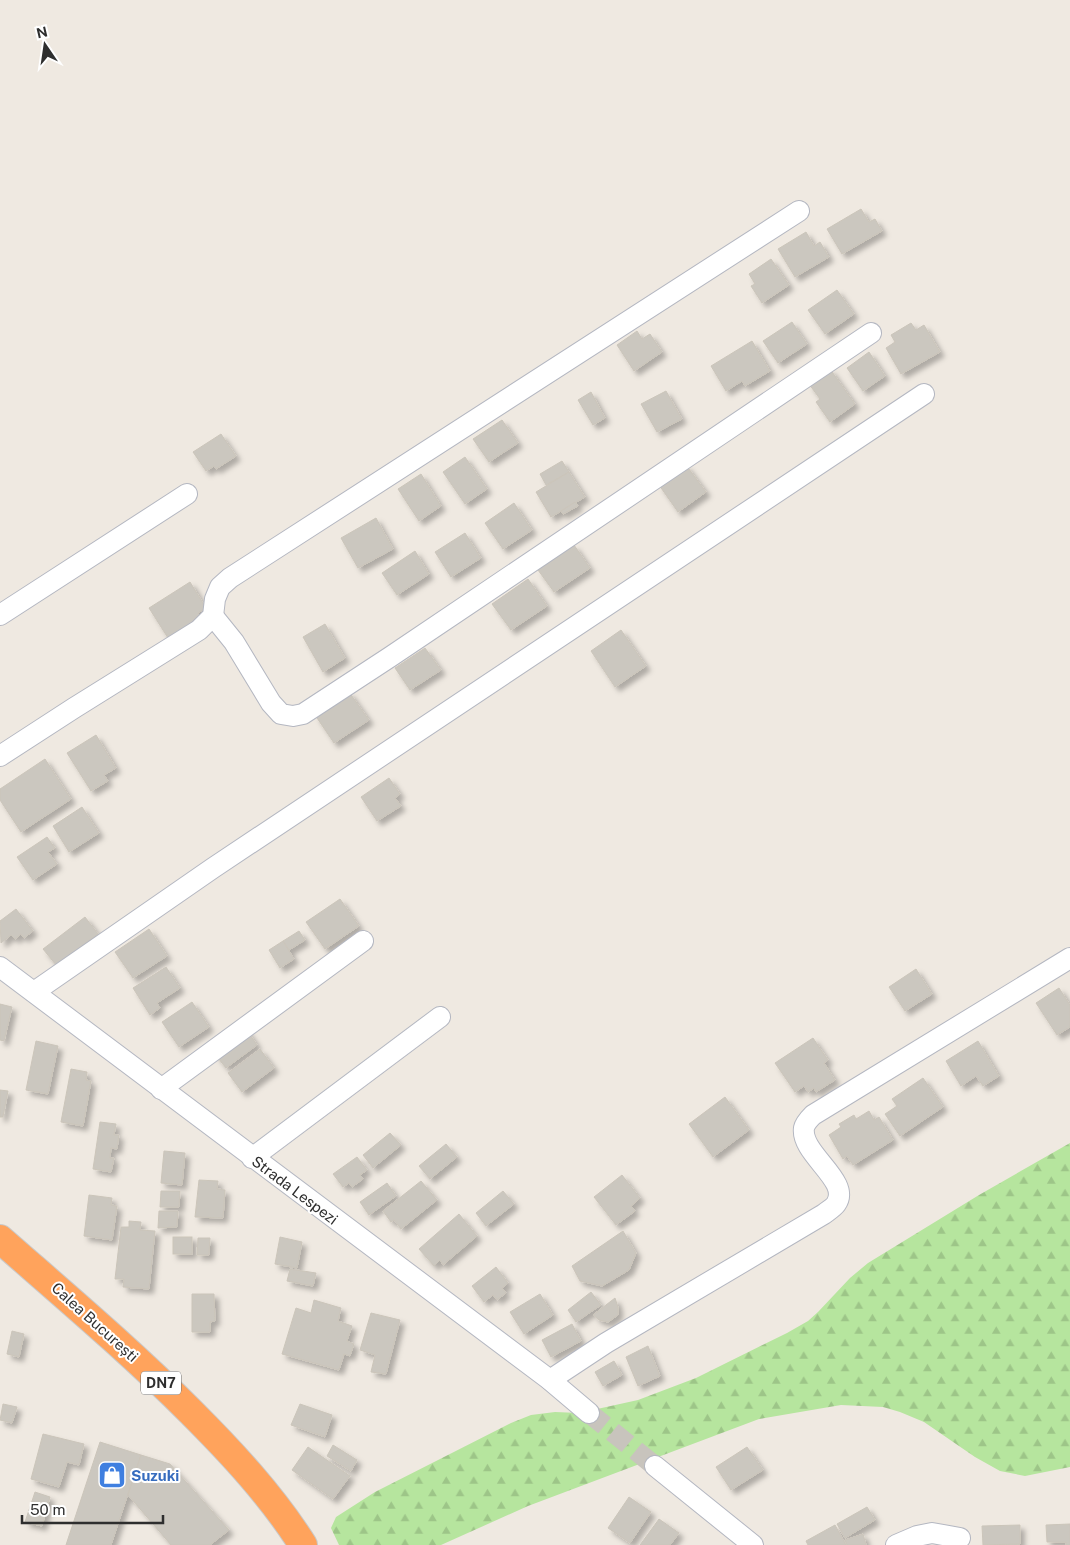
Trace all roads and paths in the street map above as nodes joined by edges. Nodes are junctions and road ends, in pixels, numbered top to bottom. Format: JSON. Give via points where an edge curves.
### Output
{"nodes":[{"id":1,"x":799,"y":211,"type":"dead end"},
{"id":2,"x":872,"y":333,"type":"dead end"},
{"id":3,"x":924,"y":394,"type":"dead end"},
{"id":4,"x":187,"y":494,"type":"dead end"},
{"id":5,"x":0,"y":615,"type":"edge"},
{"id":6,"x":213,"y":616,"type":"junction"},
{"id":7,"x":0,"y":756,"type":"edge"},
{"id":8,"x":362,"y":941,"type":"dead end"},
{"id":9,"x":1070,"y":958,"type":"edge"},
{"id":10,"x":0,"y":967,"type":"edge"},
{"id":11,"x":34,"y":992,"type":"junction"},
{"id":12,"x":440,"y":1017,"type":"dead end"},
{"id":13,"x":160,"y":1089,"type":"junction"},
{"id":14,"x":252,"y":1158,"type":"junction"},
{"id":15,"x":0,"y":1239,"type":"edge"},
{"id":16,"x":550,"y":1380,"type":"junction"},
{"id":17,"x":590,"y":1412,"type":"tunnel mouth"},
{"id":18,"x":655,"y":1466,"type":"tunnel mouth"},
{"id":19,"x":960,"y":1538,"type":"dead end"},
{"id":20,"x":303,"y":1545,"type":"edge"},
{"id":21,"x":754,"y":1545,"type":"edge"},
{"id":22,"x":896,"y":1545,"type":"edge"}],
"edges":[{"from":1,"to":6,"type":"street","via":[[230,578],[217,593]]},
{"from":2,"to":6,"type":"street","via":[[303,714],[281,714]]},
{"from":3,"to":11,"type":"street","via":[[222,862]]},
{"from":4,"to":5,"type":"street"},
{"from":6,"to":7,"type":"street","via":[[199,630]]},
{"from":8,"to":13,"type":"street"},
{"from":9,"to":16,"type":"street","via":[[813,1115],[804,1126],[804,1137],[836,1182],[839,1193],[837,1203],[824,1214],[606,1343]]},
{"from":10,"to":11,"type":"street","name":"Strada Lespezi"},
{"from":11,"to":13,"type":"street","name":"Strada Lespezi"},
{"from":12,"to":14,"type":"street"},
{"from":13,"to":14,"type":"street","name":"Strada Lespezi"},
{"from":14,"to":16,"type":"street","name":"Strada Lespezi"},
{"from":15,"to":20,"type":"highway","name":"Calea București","number":"DN7","via":[[118,1342],[211,1432],[257,1482]]},
{"from":16,"to":17,"type":"street","name":"Strada Lespezi"},
{"from":18,"to":21,"type":"street"},
{"from":19,"to":22,"type":"street","via":[[932,1533]]}]}
